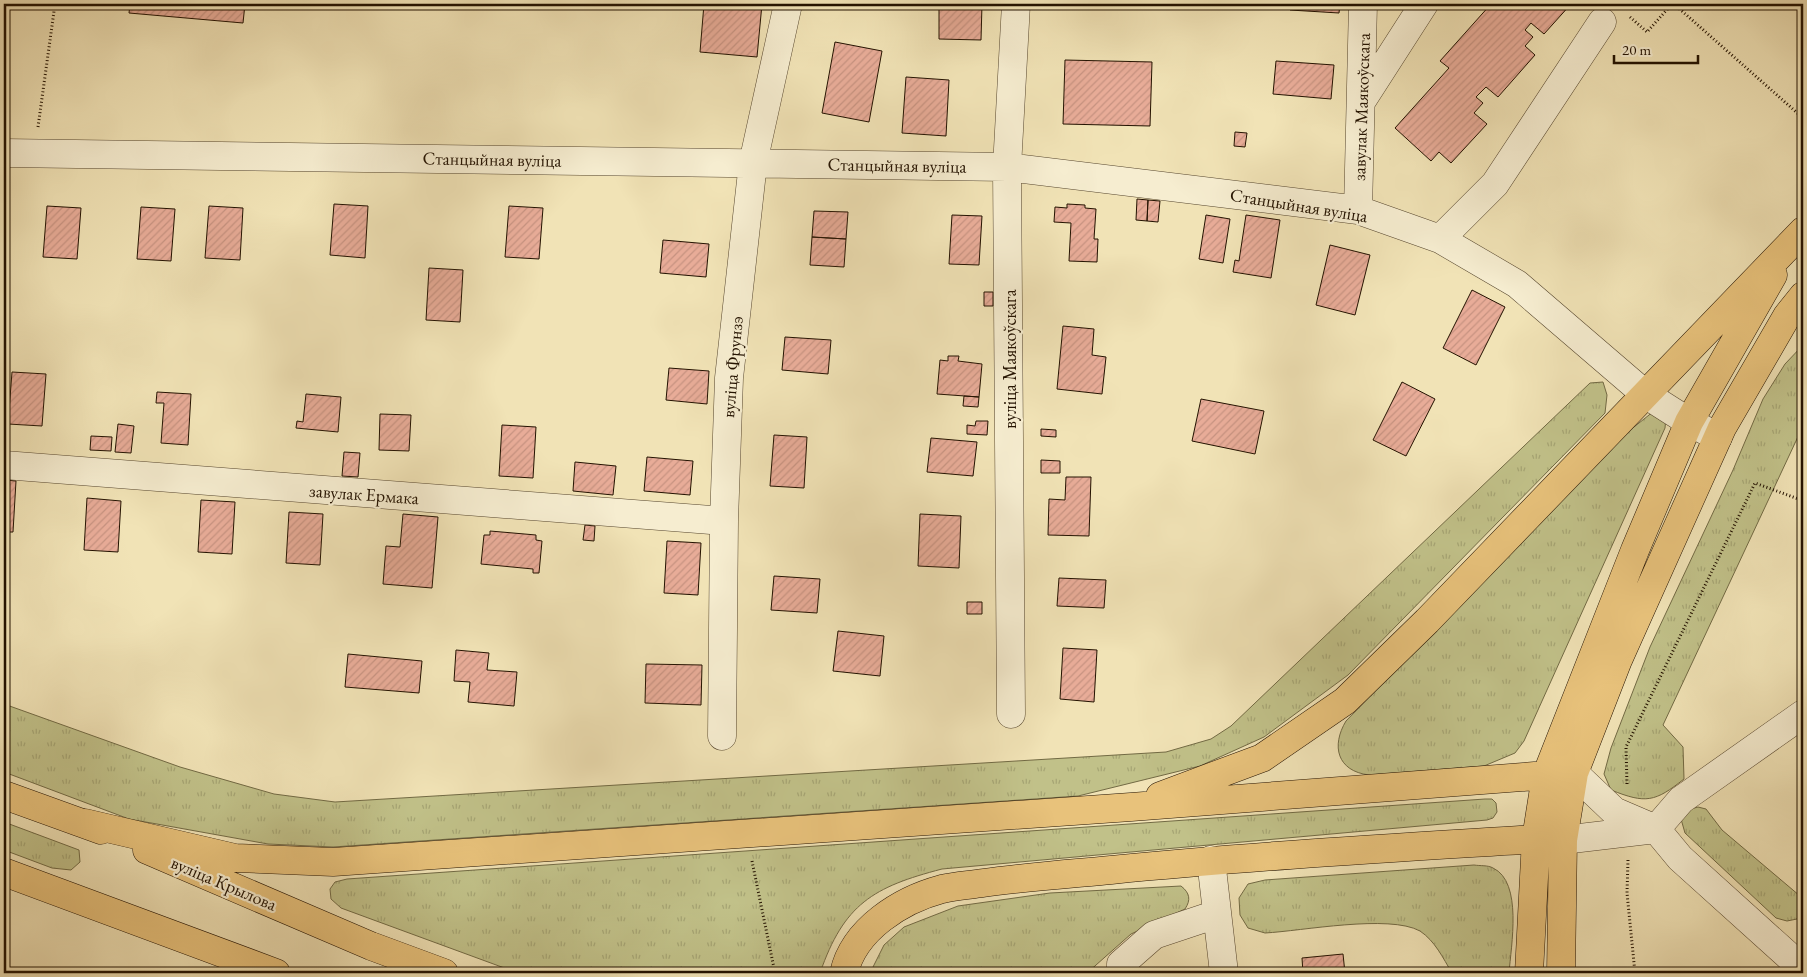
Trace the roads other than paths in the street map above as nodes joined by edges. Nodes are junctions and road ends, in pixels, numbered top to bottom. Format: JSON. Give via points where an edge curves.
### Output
{"nodes":[{"id":1,"x":788,"y":4,"type":"edge"},
{"id":2,"x":1016,"y":4,"type":"edge"},
{"id":3,"x":1364,"y":4,"type":"edge"},
{"id":4,"x":1424,"y":4,"type":"edge"},
{"id":5,"x":1615,"y":18,"type":"road end"},
{"id":6,"x":1361,"y":102,"type":"junction"},
{"id":7,"x":4,"y":153,"type":"edge"},
{"id":8,"x":753,"y":163,"type":"junction"},
{"id":9,"x":1007,"y":167,"type":"junction"},
{"id":10,"x":1358,"y":210,"type":"junction"},
{"id":11,"x":1798,"y":236,"type":"edge"},
{"id":12,"x":1440,"y":239,"type":"junction"},
{"id":13,"x":1798,"y":309,"type":"edge"},
{"id":14,"x":1644,"y":394,"type":"junction"},
{"id":15,"x":1689,"y":422,"type":"junction"},
{"id":16,"x":1718,"y":437,"type":"junction"},
{"id":17,"x":4,"y":465,"type":"edge"},
{"id":18,"x":724,"y":521,"type":"junction"},
{"id":19,"x":1011,"y":714,"type":"dead end"},
{"id":20,"x":1803,"y":714,"type":"edge"},
{"id":21,"x":722,"y":736,"type":"dead end"},
{"id":22,"x":1574,"y":773,"type":"junction"},
{"id":23,"x":1546,"y":776,"type":"junction"},
{"id":24,"x":4,"y":795,"type":"edge"},
{"id":25,"x":1130,"y":807,"type":"junction"},
{"id":26,"x":84,"y":823,"type":"junction"},
{"id":27,"x":1628,"y":824,"type":"junction"},
{"id":28,"x":1656,"y":829,"type":"junction"},
{"id":29,"x":1536,"y":839,"type":"junction"},
{"id":30,"x":1563,"y":840,"type":"junction"},
{"id":31,"x":1211,"y":860,"type":"junction"},
{"id":32,"x":4,"y":872,"type":"edge"},
{"id":33,"x":1217,"y":914,"type":"junction"},
{"id":34,"x":1803,"y":971,"type":"edge"},
{"id":35,"x":276,"y":973,"type":"edge"},
{"id":36,"x":444,"y":973,"type":"edge"},
{"id":37,"x":844,"y":973,"type":"edge"},
{"id":38,"x":1121,"y":973,"type":"edge"},
{"id":39,"x":1224,"y":973,"type":"edge"},
{"id":40,"x":1529,"y":973,"type":"edge"},
{"id":41,"x":1561,"y":973,"type":"edge"}],
"edges":[{"from":1,"to":8,"type":"street","name":"вуліца Фрунзэ"},
{"from":2,"to":9,"type":"street","name":"вуліца Маякоўскага"},
{"from":3,"to":6,"type":"street","name":"завулак Маякоўскага"},
{"from":4,"to":6,"type":"street"},
{"from":5,"to":12,"type":"street","via":[[1495,184]]},
{"from":6,"to":10,"type":"street","name":"завулак Маякоўскага"},
{"from":7,"to":8,"type":"street","name":"Станцыйная вуліца"},
{"from":8,"to":9,"type":"street","name":"Станцыйная вуліца"},
{"from":8,"to":18,"type":"street","name":"вуліца Фрунзэ","via":[[729,378]]},
{"from":9,"to":10,"type":"street","name":"Станцыйная вуліца"},
{"from":9,"to":19,"type":"street","name":"вуліца Маякоўскага"},
{"from":10,"to":12,"type":"street","name":"Станцыйная вуліца"},
{"from":11,"to":14,"type":"main road"},
{"from":11,"to":15,"type":"main road"},
{"from":12,"to":14,"type":"street","name":"Станцыйная вуліца","via":[[1517,284]]},
{"from":13,"to":16,"type":"main road"},
{"from":14,"to":15,"type":"street","name":"Станцыйная вуліца"},
{"from":14,"to":25,"type":"main road","via":[[1427,621],[1345,701],[1262,758]]},
{"from":15,"to":16,"type":"street","name":"Станцыйная вуліца"},
{"from":15,"to":23,"type":"main road"},
{"from":16,"to":22,"type":"main road","via":[[1618,660]]},
{"from":17,"to":18,"type":"street","name":"завулак Ермака"},
{"from":18,"to":21,"type":"street","name":"вуліца Фрунзэ"},
{"from":20,"to":28,"type":"street","via":[[1681,800]]},
{"from":22,"to":23,"type":"main road"},
{"from":22,"to":27,"type":"street"},
{"from":22,"to":30,"type":"main road"},
{"from":23,"to":25,"type":"main road"},
{"from":23,"to":29,"type":"main road"},
{"from":24,"to":26,"type":"main road","name":"вуліца Крылова"},
{"from":25,"to":26,"type":"main road","via":[[333,862],[235,858]]},
{"from":26,"to":36,"type":"main road","name":"вуліца Крылова","via":[[371,946]]},
{"from":27,"to":28,"type":"street"},
{"from":27,"to":30,"type":"street"},
{"from":28,"to":34,"type":"street","via":[[1680,858]]},
{"from":29,"to":30,"type":"main road"},
{"from":29,"to":31,"type":"main road"},
{"from":29,"to":40,"type":"main road"},
{"from":30,"to":41,"type":"main road"},
{"from":31,"to":33,"type":"street"},
{"from":31,"to":37,"type":"main road","via":[[943,889],[894,909],[874,924],[846,962]]},
{"from":32,"to":35,"type":"main road"},
{"from":33,"to":38,"type":"street","via":[[1154,936],[1121,964]]},
{"from":33,"to":39,"type":"street"}]}
